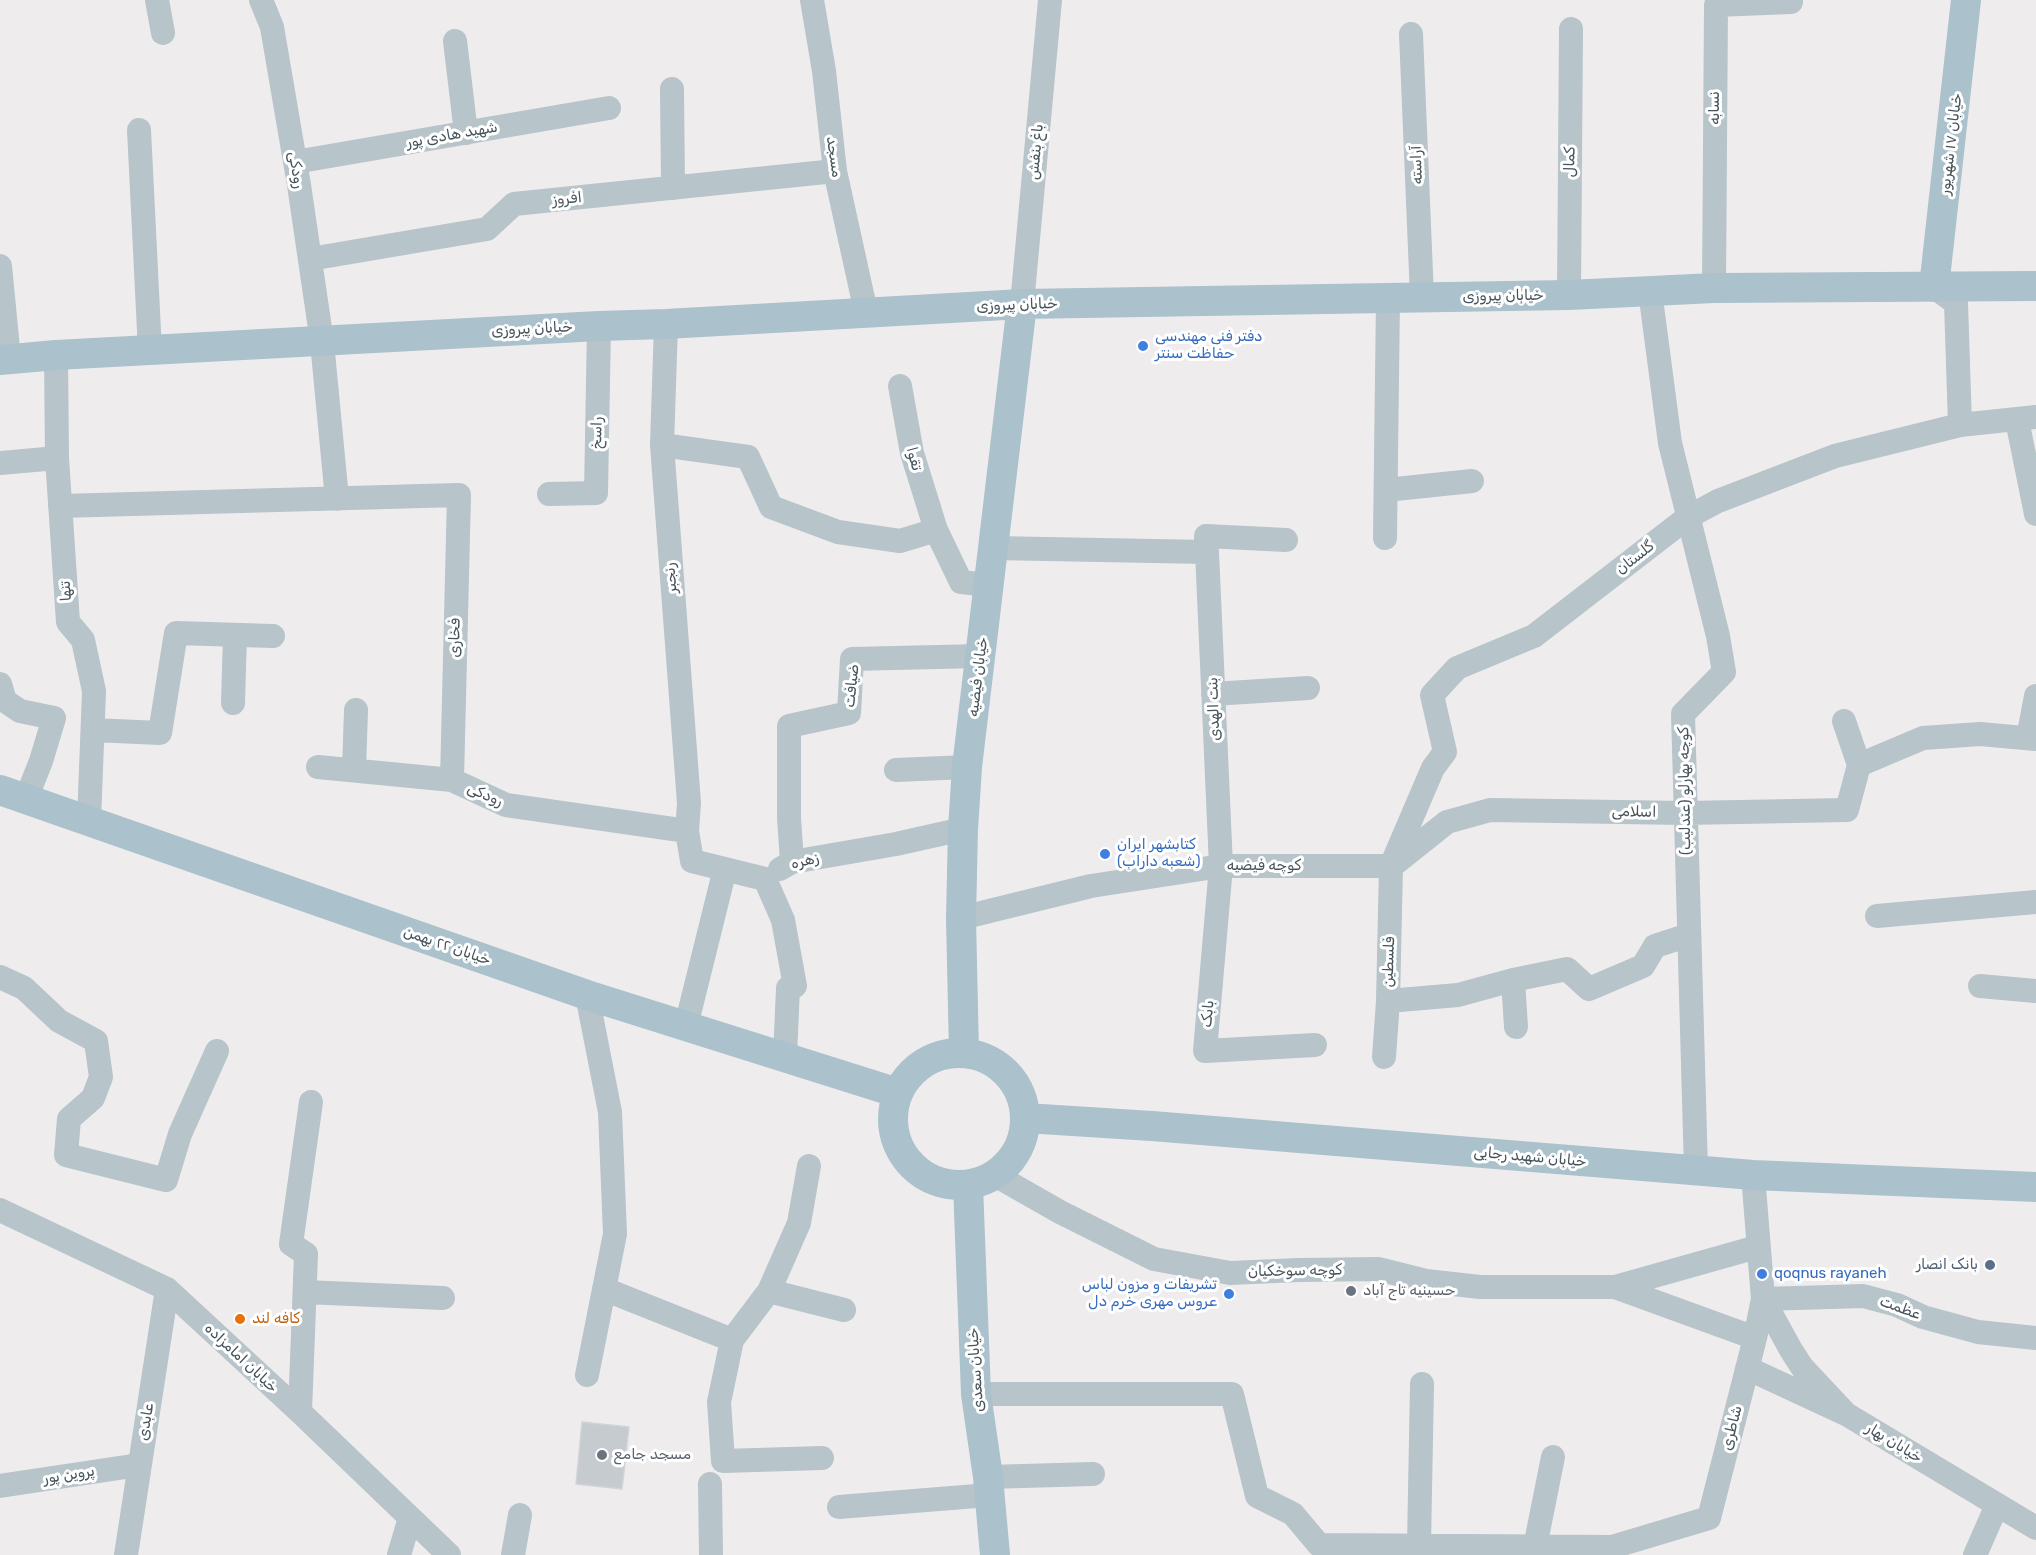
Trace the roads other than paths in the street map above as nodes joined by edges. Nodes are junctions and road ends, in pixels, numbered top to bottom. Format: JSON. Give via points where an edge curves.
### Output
{"nodes":[{"id":1,"x":158,"y":0,"type":"edge"},
{"id":2,"x":261,"y":0,"type":"edge"},
{"id":3,"x":812,"y":0,"type":"edge"},
{"id":4,"x":1050,"y":0,"type":"edge"},
{"id":5,"x":1791,"y":0,"type":"edge"},
{"id":6,"x":1966,"y":0,"type":"edge"},
{"id":7,"x":1714,"y":2,"type":"edge"},
{"id":8,"x":1571,"y":29,"type":"dead end"},
{"id":9,"x":163,"y":33,"type":"dead end"},
{"id":10,"x":1411,"y":34,"type":"dead end"},
{"id":11,"x":455,"y":41,"type":"dead end"},
{"id":12,"x":672,"y":89,"type":"dead end"},
{"id":13,"x":609,"y":108,"type":"dead end"},
{"id":14,"x":139,"y":130,"type":"dead end"},
{"id":15,"x":466,"y":133,"type":"junction"},
{"id":16,"x":295,"y":162,"type":"junction"},
{"id":17,"x":835,"y":171,"type":"junction"},
{"id":18,"x":673,"y":188,"type":"junction"},
{"id":19,"x":310,"y":258,"type":"junction"},
{"id":20,"x":0,"y":266,"type":"edge"},
{"id":21,"x":2036,"y":286,"type":"edge"},
{"id":22,"x":1934,"y":287,"type":"junction"},
{"id":23,"x":1714,"y":288,"type":"junction"},
{"id":24,"x":1650,"y":291,"type":"junction"},
{"id":25,"x":1569,"y":295,"type":"junction"},
{"id":26,"x":1422,"y":297,"type":"junction"},
{"id":27,"x":1388,"y":298,"type":"junction"},
{"id":28,"x":1022,"y":304,"type":"junction"},
{"id":29,"x":866,"y":312,"type":"junction"},
{"id":30,"x":666,"y":324,"type":"junction"},
{"id":31,"x":599,"y":326,"type":"junction"},
{"id":32,"x":322,"y":342,"type":"junction"},
{"id":33,"x":150,"y":351,"type":"junction"},
{"id":34,"x":56,"y":355,"type":"junction"},
{"id":35,"x":5,"y":360,"type":"edge"},
{"id":36,"x":900,"y":386,"type":"dead end"},
{"id":37,"x":2027,"y":418,"type":"edge"},
{"id":38,"x":1960,"y":425,"type":"junction"},
{"id":39,"x":662,"y":445,"type":"junction"},
{"id":40,"x":57,"y":458,"type":"junction"},
{"id":41,"x":0,"y":463,"type":"edge"},
{"id":42,"x":1472,"y":482,"type":"dead end"},
{"id":43,"x":1386,"y":490,"type":"junction"},
{"id":44,"x":549,"y":494,"type":"dead end"},
{"id":45,"x":337,"y":499,"type":"junction"},
{"id":46,"x":60,"y":506,"type":"junction"},
{"id":47,"x":2036,"y":514,"type":"edge"},
{"id":48,"x":1688,"y":517,"type":"junction"},
{"id":49,"x":936,"y":530,"type":"junction"},
{"id":50,"x":1385,"y":538,"type":"dead end"},
{"id":51,"x":1286,"y":540,"type":"dead end"},
{"id":52,"x":993,"y":548,"type":"junction"},
{"id":53,"x":1207,"y":552,"type":"junction"},
{"id":54,"x":989,"y":585,"type":"junction"},
{"id":55,"x":235,"y":635,"type":"junction"},
{"id":56,"x":273,"y":636,"type":"dead end"},
{"id":57,"x":980,"y":656,"type":"junction"},
{"id":58,"x":0,"y":684,"type":"edge"},
{"id":59,"x":1308,"y":688,"type":"dead end"},
{"id":60,"x":1213,"y":694,"type":"junction"},
{"id":61,"x":2036,"y":696,"type":"edge"},
{"id":62,"x":233,"y":703,"type":"dead end"},
{"id":63,"x":356,"y":710,"type":"dead end"},
{"id":64,"x":54,"y":718,"type":"junction"},
{"id":65,"x":1844,"y":722,"type":"dead end"},
{"id":66,"x":93,"y":724,"type":"junction"},
{"id":67,"x":2032,"y":739,"type":"edge"},
{"id":68,"x":1859,"y":765,"type":"junction"},
{"id":69,"x":318,"y":767,"type":"dead end"},
{"id":70,"x":967,"y":767,"type":"junction"},
{"id":71,"x":354,"y":770,"type":"junction"},
{"id":72,"x":896,"y":770,"type":"dead end"},
{"id":73,"x":452,"y":780,"type":"junction"},
{"id":74,"x":13,"y":795,"type":"edge"},
{"id":75,"x":1685,"y":813,"type":"junction"},
{"id":76,"x":89,"y":821,"type":"junction"},
{"id":77,"x":963,"y":828,"type":"junction"},
{"id":78,"x":687,"y":831,"type":"junction"},
{"id":79,"x":792,"y":861,"type":"junction"},
{"id":80,"x":1221,"y":866,"type":"junction"},
{"id":81,"x":1391,"y":866,"type":"junction"},
{"id":82,"x":725,"y":869,"type":"junction"},
{"id":83,"x":765,"y":879,"type":"junction"},
{"id":84,"x":2036,"y":902,"type":"edge"},
{"id":85,"x":1877,"y":916,"type":"dead end"},
{"id":86,"x":961,"y":918,"type":"junction"},
{"id":87,"x":1689,"y":935,"type":"junction"},
{"id":88,"x":0,"y":977,"type":"edge"},
{"id":89,"x":1513,"y":980,"type":"junction"},
{"id":90,"x":1980,"y":986,"type":"dead end"},
{"id":91,"x":2036,"y":991,"type":"edge"},
{"id":92,"x":587,"y":995,"type":"junction"},
{"id":93,"x":1388,"y":1001,"type":"junction"},
{"id":94,"x":686,"y":1026,"type":"junction"},
{"id":95,"x":1516,"y":1027,"type":"dead end"},
{"id":96,"x":1316,"y":1045,"type":"dead end"},
{"id":97,"x":217,"y":1051,"type":"dead end"},
{"id":98,"x":964,"y":1053,"type":"junction"},
{"id":99,"x":785,"y":1057,"type":"junction"},
{"id":100,"x":1384,"y":1057,"type":"dead end"},
{"id":101,"x":898,"y":1093,"type":"junction"},
{"id":102,"x":311,"y":1102,"type":"dead end"},
{"id":103,"x":1025,"y":1118,"type":"junction"},
{"id":104,"x":809,"y":1166,"type":"dead end"},
{"id":105,"x":1696,"y":1170,"type":"junction"},
{"id":106,"x":1753,"y":1174,"type":"junction"},
{"id":107,"x":995,"y":1175,"type":"junction"},
{"id":108,"x":968,"y":1185,"type":"junction"},
{"id":109,"x":2036,"y":1187,"type":"edge"},
{"id":110,"x":0,"y":1210,"type":"edge"},
{"id":111,"x":1757,"y":1247,"type":"junction"},
{"id":112,"x":1615,"y":1287,"type":"junction"},
{"id":113,"x":167,"y":1289,"type":"junction"},
{"id":114,"x":604,"y":1289,"type":"junction"},
{"id":115,"x":769,"y":1291,"type":"junction"},
{"id":116,"x":305,"y":1292,"type":"junction"},
{"id":117,"x":444,"y":1298,"type":"dead end"},
{"id":118,"x":1763,"y":1299,"type":"junction"},
{"id":119,"x":844,"y":1310,"type":"dead end"},
{"id":120,"x":1755,"y":1338,"type":"junction"},
{"id":121,"x":2036,"y":1338,"type":"edge"},
{"id":122,"x":732,"y":1340,"type":"junction"},
{"id":123,"x":1747,"y":1368,"type":"junction"},
{"id":124,"x":587,"y":1375,"type":"dead end"},
{"id":125,"x":1422,"y":1384,"type":"dead end"},
{"id":126,"x":976,"y":1394,"type":"junction"},
{"id":127,"x":300,"y":1412,"type":"junction"},
{"id":128,"x":1846,"y":1414,"type":"junction"},
{"id":129,"x":1553,"y":1457,"type":"dead end"},
{"id":130,"x":822,"y":1458,"type":"dead end"},
{"id":131,"x":139,"y":1465,"type":"junction"},
{"id":132,"x":1093,"y":1474,"type":"dead end"},
{"id":133,"x":710,"y":1484,"type":"dead end"},
{"id":134,"x":0,"y":1486,"type":"edge"},
{"id":135,"x":988,"y":1486,"type":"junction"},
{"id":136,"x":1997,"y":1505,"type":"junction"},
{"id":137,"x":839,"y":1507,"type":"dead end"},
{"id":138,"x":520,"y":1515,"type":"dead end"},
{"id":139,"x":410,"y":1518,"type":"junction"},
{"id":140,"x":2036,"y":1528,"type":"edge"},
{"id":141,"x":1419,"y":1545,"type":"junction"},
{"id":142,"x":1536,"y":1546,"type":"junction"},
{"id":143,"x":1319,"y":1550,"type":"edge"},
{"id":144,"x":126,"y":1555,"type":"edge"},
{"id":145,"x":399,"y":1555,"type":"edge"},
{"id":146,"x":449,"y":1555,"type":"edge"},
{"id":147,"x":513,"y":1555,"type":"edge"},
{"id":148,"x":711,"y":1555,"type":"edge"},
{"id":149,"x":995,"y":1555,"type":"edge"},
{"id":150,"x":1975,"y":1555,"type":"edge"}],
"edges":[{"from":1,"to":9,"type":"street"},
{"from":2,"to":16,"type":"street","name":"رودکی","via":[[272,27]]},
{"from":3,"to":17,"type":"street","name":"مسجد"},
{"from":4,"to":28,"type":"street","name":"باغ بنفش"},
{"from":5,"to":7,"type":"street","name":"نسابه"},
{"from":6,"to":22,"type":"main road","name":"خیابان ۱۷ شهریور"},
{"from":7,"to":23,"type":"street","name":"نسابه"},
{"from":8,"to":25,"type":"street","name":"کمال"},
{"from":10,"to":26,"type":"street","name":"آراسته"},
{"from":11,"to":15,"type":"street"},
{"from":12,"to":18,"type":"street"},
{"from":13,"to":15,"type":"street","name":"شهید هادی پور"},
{"from":14,"to":33,"type":"street"},
{"from":15,"to":16,"type":"street","name":"شهید هادی پور"},
{"from":16,"to":19,"type":"street","name":"رودکی"},
{"from":17,"to":18,"type":"street","name":"افروز"},
{"from":17,"to":29,"type":"street","name":"مسجد"},
{"from":18,"to":19,"type":"street","name":"افروز","via":[[514,204],[487,229]]},
{"from":19,"to":32,"type":"street","name":"رودکی"},
{"from":20,"to":35,"type":"street"},
{"from":21,"to":22,"type":"main road","name":"خیابان پیروزی"},
{"from":22,"to":23,"type":"main road","name":"خیابان پیروزی"},
{"from":22,"to":38,"type":"street","via":[[1956,303]]},
{"from":23,"to":24,"type":"main road","name":"خیابان پیروزی"},
{"from":24,"to":25,"type":"main road","name":"خیابان پیروزی"},
{"from":24,"to":48,"type":"street","name":"کوچه بهارلو (عندلیب)","via":[[1670,443]]},
{"from":25,"to":26,"type":"main road","name":"خیابان پیروزی"},
{"from":26,"to":27,"type":"main road","name":"خیابان پیروزی"},
{"from":27,"to":28,"type":"main road","name":"خیابان پیروزی"},
{"from":27,"to":43,"type":"street"},
{"from":28,"to":29,"type":"main road","name":"خیابان پیروزی"},
{"from":28,"to":52,"type":"main road","name":"خیابان فیضیه"},
{"from":29,"to":30,"type":"main road","name":"خیابان پیروزی"},
{"from":30,"to":31,"type":"main road","name":"خیابان پیروزی"},
{"from":30,"to":39,"type":"street","name":"رنجبر"},
{"from":31,"to":32,"type":"main road","name":"خیابان پیروزی"},
{"from":31,"to":44,"type":"street","name":"راسخ","via":[[596,493]]},
{"from":32,"to":33,"type":"main road","name":"خیابان پیروزی"},
{"from":32,"to":45,"type":"street","name":"رودکی"},
{"from":33,"to":34,"type":"main road","name":"خیابان پیروزی"},
{"from":34,"to":35,"type":"main road","name":"خیابان پیروزی"},
{"from":34,"to":40,"type":"street","name":"تنها"},
{"from":36,"to":49,"type":"street","name":"تقوا","via":[[912,453]]},
{"from":37,"to":38,"type":"street","name":"گلستان"},
{"from":37,"to":47,"type":"street"},
{"from":38,"to":48,"type":"street","name":"گلستان","via":[[1835,456],[1718,501]]},
{"from":39,"to":49,"type":"street","via":[[748,457],[771,507],[837,532],[900,541]]},
{"from":39,"to":78,"type":"street","name":"رنجبر","via":[[689,803]]},
{"from":40,"to":41,"type":"street"},
{"from":40,"to":46,"type":"street","name":"تنها"},
{"from":42,"to":43,"type":"street"},
{"from":43,"to":50,"type":"street"},
{"from":45,"to":46,"type":"street"},
{"from":45,"to":73,"type":"street","name":"فخاری","via":[[459,495]]},
{"from":46,"to":66,"type":"street","name":"تنها","via":[[68,622],[83,640],[94,691]]},
{"from":48,"to":75,"type":"street","name":"کوچه بهارلو (عندلیب)","via":[[1724,672],[1683,714]]},
{"from":48,"to":81,"type":"street","name":"گلستان","via":[[1534,636],[1457,668],[1432,695],[1445,752],[1433,768]]},
{"from":49,"to":54,"type":"street","name":"تقوا","via":[[961,582]]},
{"from":51,"to":53,"type":"street","via":[[1206,536]]},
{"from":52,"to":53,"type":"street"},
{"from":52,"to":54,"type":"main road","name":"خیابان فیضیه"},
{"from":53,"to":60,"type":"street","name":"بنت الهدی"},
{"from":54,"to":57,"type":"main road","name":"خیابان فیضیه"},
{"from":55,"to":56,"type":"street"},
{"from":55,"to":62,"type":"street"},
{"from":55,"to":66,"type":"street","via":[[176,633],[160,733]]},
{"from":57,"to":70,"type":"main road","name":"خیابان فیضیه"},
{"from":57,"to":79,"type":"street","name":"ضیافت","via":[[852,659],[849,713],[789,726]]},
{"from":58,"to":64,"type":"street","via":[[5,701],[20,711]]},
{"from":59,"to":60,"type":"street"},
{"from":60,"to":80,"type":"street","name":"بنت الهدی"},
{"from":61,"to":67,"type":"street"},
{"from":63,"to":71,"type":"street"},
{"from":64,"to":66,"type":"street"},
{"from":64,"to":74,"type":"street","via":[[41,761]]},
{"from":65,"to":68,"type":"street"},
{"from":66,"to":76,"type":"street","name":"تنها"},
{"from":67,"to":68,"type":"street","via":[[1980,734],[1923,738]]},
{"from":68,"to":75,"type":"street","name":"اسلامی","via":[[1847,810]]},
{"from":69,"to":71,"type":"street","name":"رودکی"},
{"from":70,"to":72,"type":"street"},
{"from":70,"to":77,"type":"main road","name":"خیابان فیضیه"},
{"from":71,"to":73,"type":"street","name":"رودکی"},
{"from":73,"to":78,"type":"street","name":"رودکی","via":[[506,805]]},
{"from":74,"to":76,"type":"main road","name":"خیابان ۲۲ بهمن"},
{"from":75,"to":81,"type":"street","name":"اسلامی","via":[[1490,810],[1447,822]]},
{"from":75,"to":87,"type":"street","name":"کوچه بهارلو (عندلیب)"},
{"from":76,"to":92,"type":"main road","name":"خیابان ۲۲ بهمن"},
{"from":77,"to":79,"type":"street","name":"زهره","via":[[896,844]]},
{"from":77,"to":86,"type":"main road","name":"خیابان فیضیه"},
{"from":78,"to":82,"type":"street","name":"رنجبر","via":[[692,861]]},
{"from":79,"to":83,"type":"street","name":"زهره"},
{"from":80,"to":81,"type":"street","name":"کوچه فیضیه"},
{"from":80,"to":86,"type":"street","name":"کوچه فیضیه","via":[[1091,886]]},
{"from":80,"to":96,"type":"street","name":"بابک","via":[[1205,1051]]},
{"from":81,"to":93,"type":"street","name":"فلسطین"},
{"from":82,"to":83,"type":"street"},
{"from":82,"to":94,"type":"street"},
{"from":83,"to":99,"type":"street","via":[[783,920],[795,986],[788,988]]},
{"from":84,"to":85,"type":"street"},
{"from":86,"to":98,"type":"main road","name":"خیابان فیضیه"},
{"from":87,"to":89,"type":"street","via":[[1655,946],[1643,966],[1589,989],[1567,969]]},
{"from":87,"to":105,"type":"street","name":"کوچه بهارلو (عندلیب)"},
{"from":88,"to":97,"type":"street","via":[[24,988],[59,1021],[96,1041],[101,1077],[93,1098],[69,1119],[66,1155],[166,1180],[180,1134]]},
{"from":89,"to":93,"type":"street","via":[[1458,995]]},
{"from":89,"to":95,"type":"street"},
{"from":90,"to":91,"type":"street"},
{"from":92,"to":94,"type":"main road","name":"خیابان ۲۲ بهمن"},
{"from":92,"to":114,"type":"street","via":[[610,1112],[615,1234]]},
{"from":93,"to":100,"type":"street","name":"فلسطین"},
{"from":94,"to":99,"type":"main road","name":"خیابان ۲۲ بهمن"},
{"from":98,"to":101,"type":"main road","via":[[947,1054],[925,1063],[906,1079]]},
{"from":98,"to":103,"type":"main road","via":[[1000,1067],[1022,1099]]},
{"from":99,"to":101,"type":"main road","name":"خیابان ۲۲ بهمن"},
{"from":101,"to":108,"type":"main road","via":[[893,1112],[900,1151],[929,1178]]},
{"from":102,"to":116,"type":"street","via":[[291,1244],[306,1254]]},
{"from":103,"to":105,"type":"main road","name":"خیابان شهید رجایی"},
{"from":103,"to":107,"type":"main road","via":[[1014,1156]]},
{"from":104,"to":115,"type":"street","via":[[799,1222]]},
{"from":105,"to":106,"type":"main road","name":"خیابان شهید رجایی"},
{"from":106,"to":109,"type":"main road","name":"خیابان شهید رجایی"},
{"from":106,"to":111,"type":"street"},
{"from":107,"to":108,"type":"main road"},
{"from":107,"to":112,"type":"street","name":"کوچه سوخکیان","via":[[1154,1259],[1230,1273],[1378,1269],[1426,1281],[1480,1287]]},
{"from":108,"to":126,"type":"main road","name":"خیابان سعدی"},
{"from":110,"to":113,"type":"street","name":"خیابان امامزاده"},
{"from":111,"to":112,"type":"street"},
{"from":111,"to":118,"type":"street"},
{"from":112,"to":120,"type":"street"},
{"from":113,"to":127,"type":"street","name":"خیابان امامزاده"},
{"from":113,"to":131,"type":"street","name":"عابدی"},
{"from":114,"to":122,"type":"street"},
{"from":114,"to":124,"type":"street"},
{"from":115,"to":119,"type":"street"},
{"from":115,"to":122,"type":"street"},
{"from":116,"to":117,"type":"street"},
{"from":116,"to":127,"type":"street"},
{"from":118,"to":120,"type":"street"},
{"from":118,"to":121,"type":"street","name":"عظمت","via":[[1863,1296],[1978,1332]]},
{"from":118,"to":128,"type":"street","via":[[1803,1367]]},
{"from":120,"to":123,"type":"street","name":"شاطری"},
{"from":122,"to":130,"type":"street","via":[[719,1402],[723,1461]]},
{"from":123,"to":128,"type":"street","name":"خیابان بهار"},
{"from":123,"to":142,"type":"street","name":"شاطری","via":[[1709,1518],[1612,1547]]},
{"from":125,"to":141,"type":"street"},
{"from":126,"to":135,"type":"main road","name":"خیابان سعدی"},
{"from":126,"to":143,"type":"street","via":[[1232,1394],[1257,1496],[1293,1514]]},
{"from":127,"to":139,"type":"street","name":"خیابان امامزاده"},
{"from":128,"to":136,"type":"street","name":"خیابان بهار"},
{"from":129,"to":142,"type":"street"},
{"from":131,"to":134,"type":"street","name":"پروین پور"},
{"from":131,"to":144,"type":"street","name":"عابدی"},
{"from":132,"to":135,"type":"street"},
{"from":133,"to":148,"type":"street"},
{"from":135,"to":137,"type":"street"},
{"from":135,"to":149,"type":"main road","name":"خیابان سعدی"},
{"from":136,"to":140,"type":"street","name":"خیابان بهار"},
{"from":136,"to":150,"type":"street"},
{"from":138,"to":147,"type":"street"},
{"from":139,"to":145,"type":"street"},
{"from":139,"to":146,"type":"street","name":"خیابان امامزاده"},
{"from":141,"to":142,"type":"street"},
{"from":141,"to":143,"type":"street"}]}
